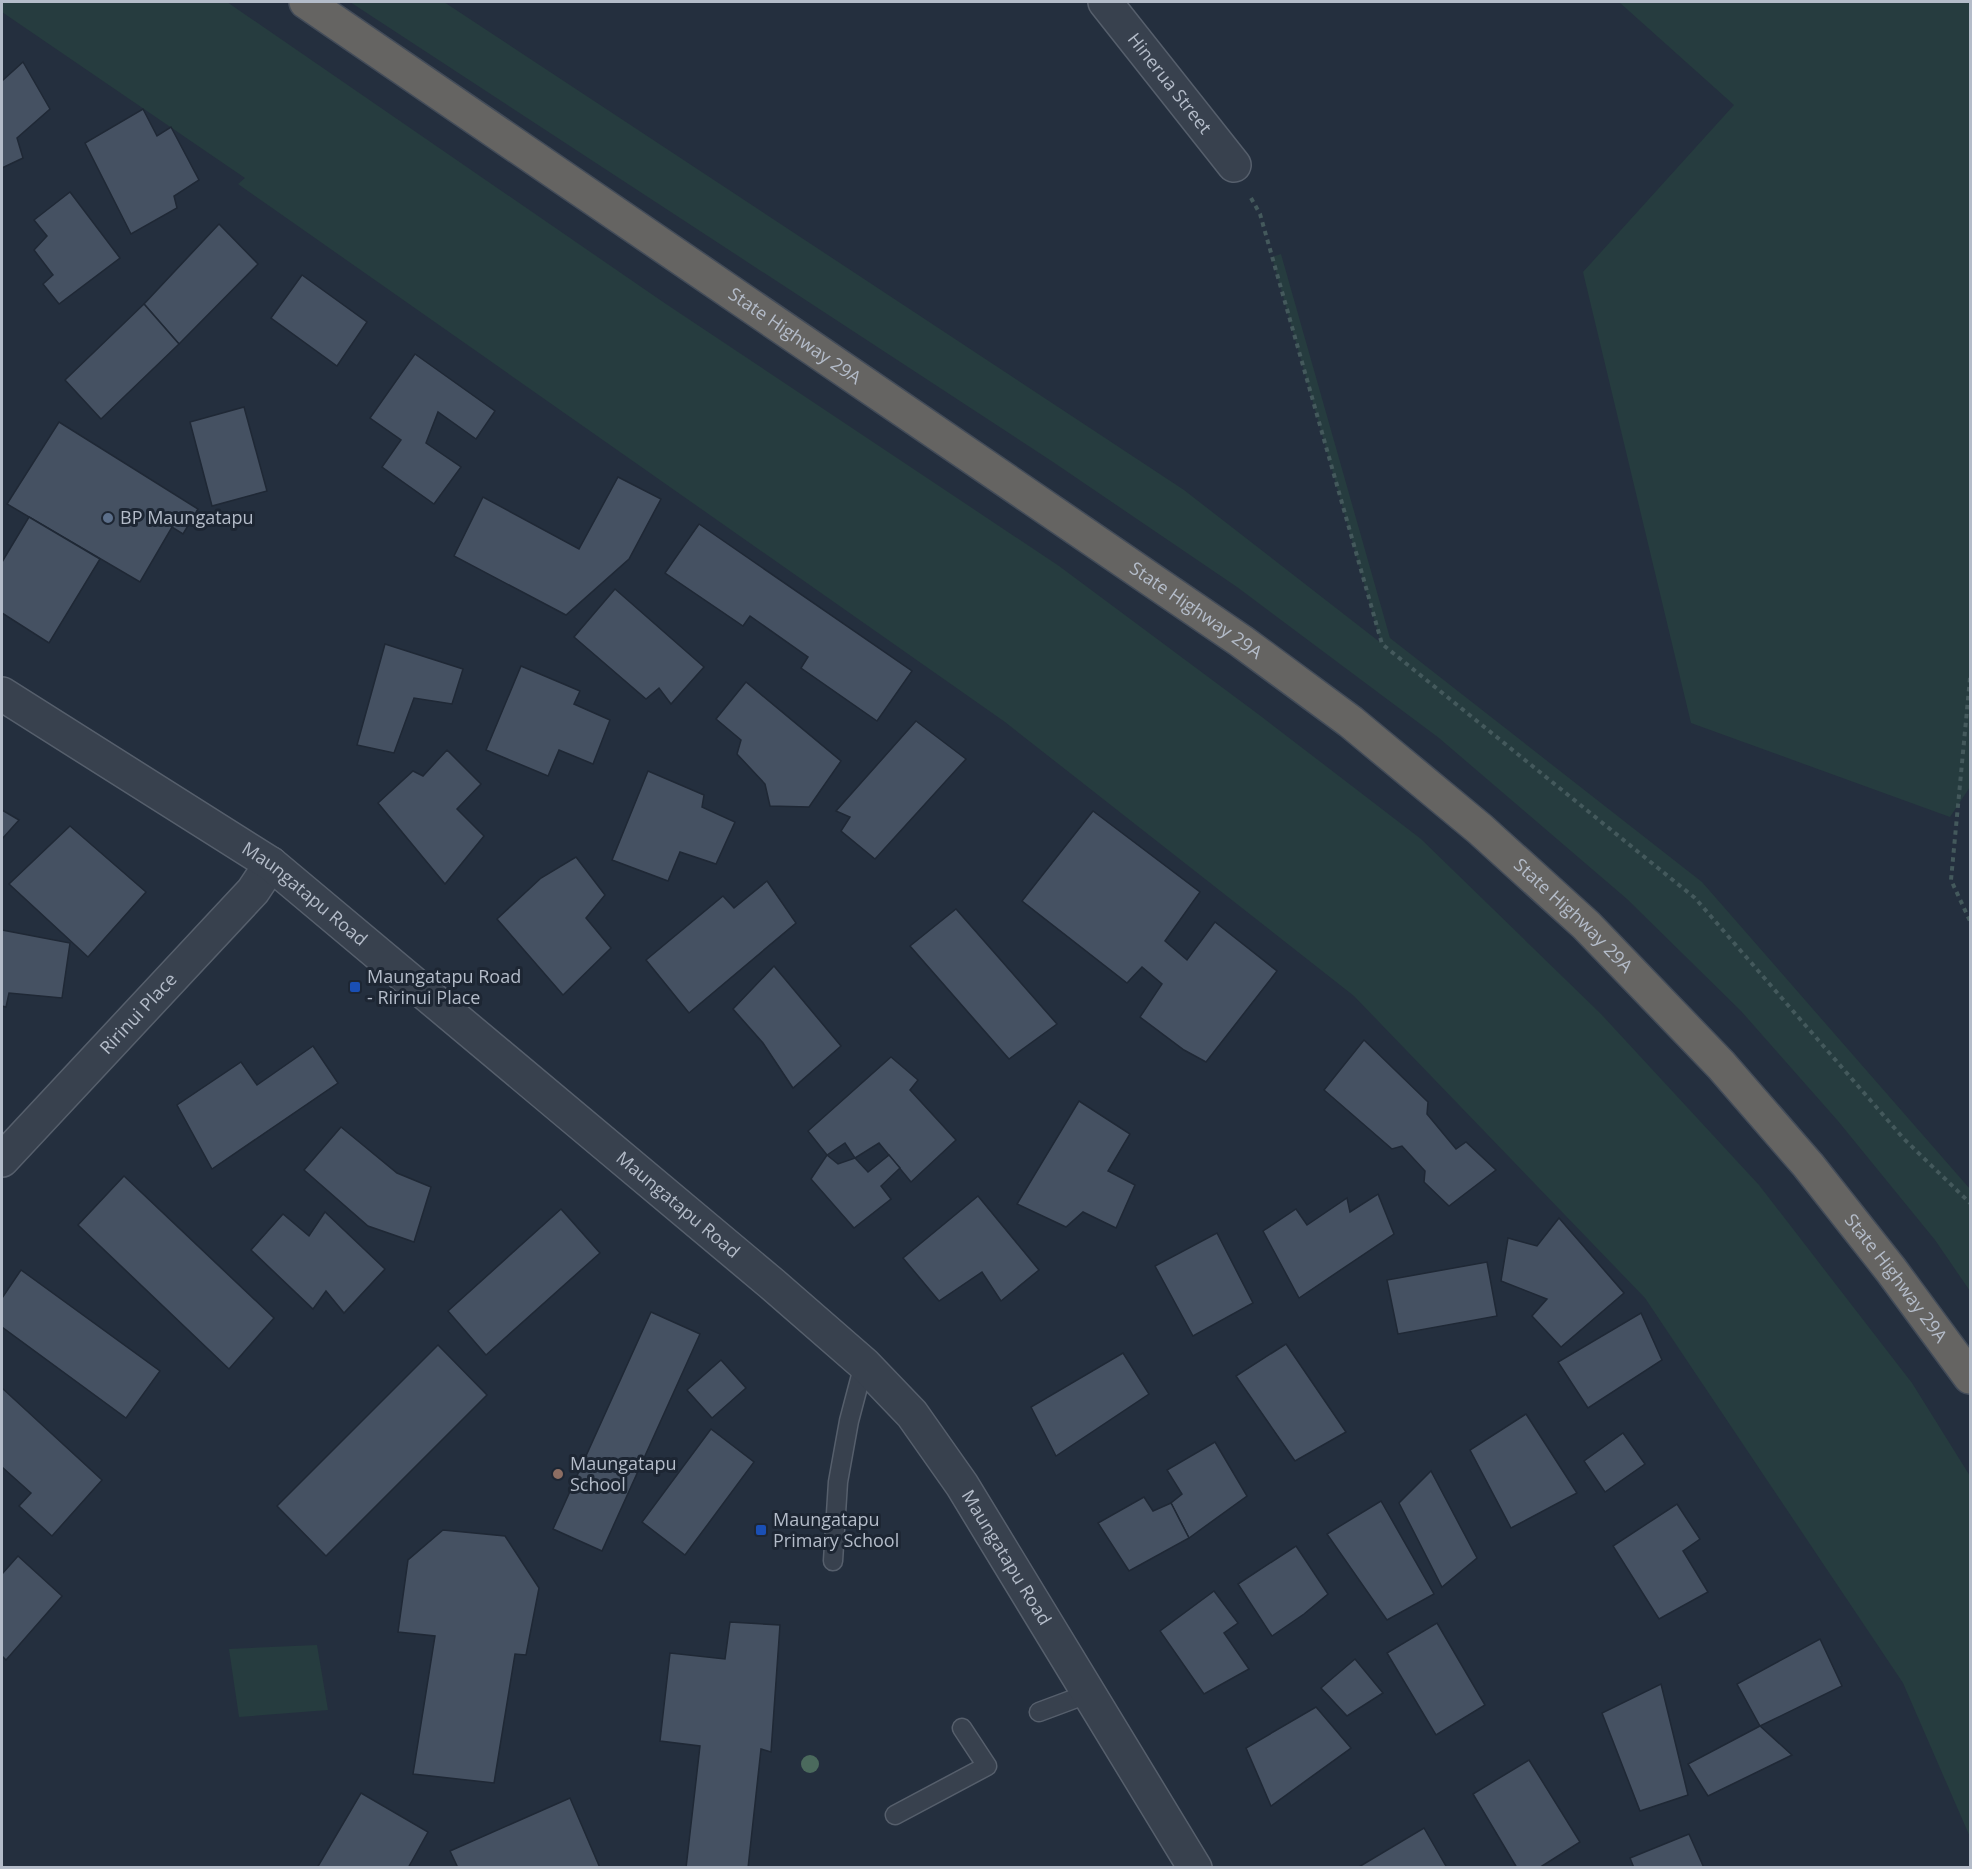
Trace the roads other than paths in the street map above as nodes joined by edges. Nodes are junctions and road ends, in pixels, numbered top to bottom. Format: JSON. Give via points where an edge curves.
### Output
{"nodes":[{"id":1,"x":306,"y":2,"type":"edge"},
{"id":2,"x":1105,"y":2,"type":"edge"},
{"id":3,"x":1233,"y":165,"type":"road end"},
{"id":4,"x":2,"y":694,"type":"edge"},
{"id":5,"x":271,"y":864,"type":"junction"},
{"id":6,"x":2,"y":1160,"type":"edge"},
{"id":7,"x":864,"y":1364,"type":"junction"},
{"id":8,"x":1967,"y":1374,"type":"edge"},
{"id":9,"x":833,"y":1561,"type":"dead end"},
{"id":10,"x":1090,"y":1693,"type":"junction"},
{"id":11,"x":1039,"y":1712,"type":"dead end"},
{"id":12,"x":962,"y":1728,"type":"dead end"},
{"id":13,"x":895,"y":1815,"type":"dead end"},
{"id":14,"x":1195,"y":1868,"type":"edge"}],
"edges":[{"from":1,"to":8,"type":"highway","name":"State Highway 29A","via":[[1241,641],[1350,722],[1463,815],[1586,926],[1721,1065],[1808,1165]]},
{"from":2,"to":3,"type":"street","name":"Hinerua Street"},
{"from":4,"to":5,"type":"street","name":"Maungatapu Road"},
{"from":5,"to":6,"type":"street","name":"Ririnui Place","via":[[254,891]]},
{"from":5,"to":7,"type":"street","name":"Maungatapu Road"},
{"from":7,"to":9,"type":"lane","via":[[838,1482]]},
{"from":7,"to":10,"type":"street","name":"Maungatapu Road","via":[[912,1414],[962,1485]]},
{"from":10,"to":11,"type":"lane"},
{"from":10,"to":14,"type":"street","name":"Maungatapu Road"},
{"from":12,"to":13,"type":"lane","via":[[987,1766]]}]}
